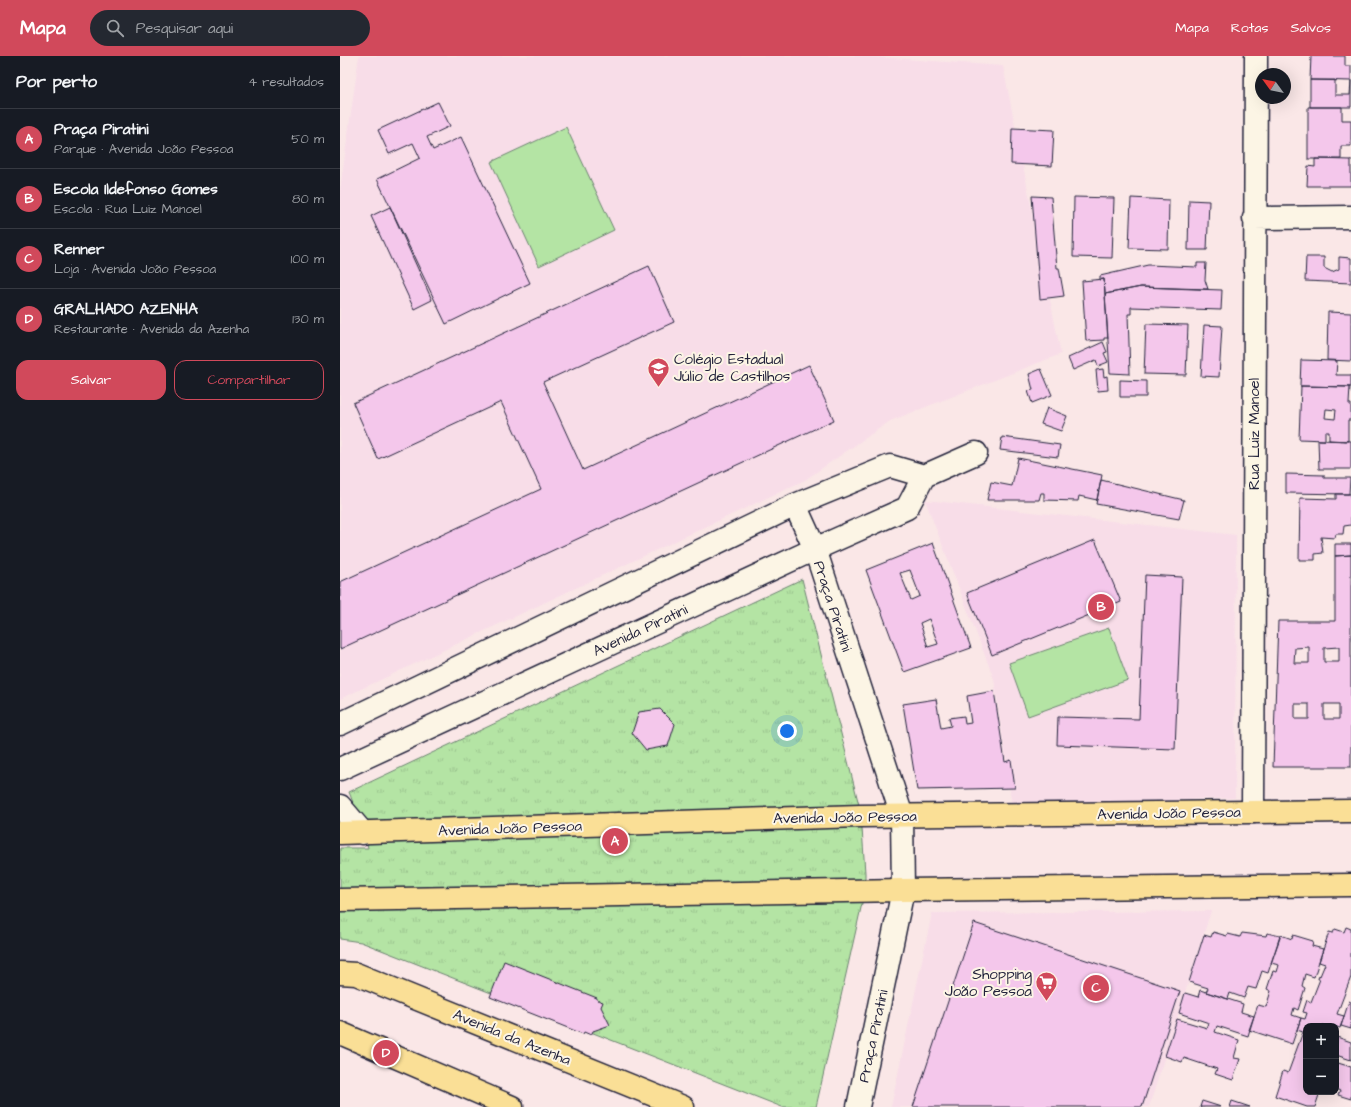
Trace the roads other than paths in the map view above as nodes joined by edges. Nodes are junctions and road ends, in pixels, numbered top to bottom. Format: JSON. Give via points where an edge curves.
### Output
{"nodes":[{"id":1,"x":1256,"y":56,"type":"edge"},
{"id":2,"x":1351,"y":217,"type":"edge"},
{"id":3,"x":1254,"y":218,"type":"junction"},
{"id":4,"x":976,"y":453,"type":"dead end"},
{"id":5,"x":924,"y":476,"type":"junction"},
{"id":6,"x":795,"y":505,"type":"junction"},
{"id":7,"x":815,"y":549,"type":"junction"},
{"id":8,"x":340,"y":724,"type":"edge"},
{"id":9,"x":340,"y":769,"type":"edge"},
{"id":10,"x":340,"y":806,"type":"edge"},
{"id":11,"x":1351,"y":811,"type":"edge"},
{"id":12,"x":1253,"y":812,"type":"junction"},
{"id":13,"x":902,"y":816,"type":"junction"},
{"id":14,"x":340,"y":833,"type":"edge"},
{"id":15,"x":363,"y":833,"type":"junction"},
{"id":16,"x":1351,"y":885,"type":"edge"},
{"id":17,"x":903,"y":890,"type":"junction"},
{"id":18,"x":340,"y":900,"type":"edge"},
{"id":19,"x":340,"y":973,"type":"edge"},
{"id":20,"x":340,"y":1033,"type":"edge"},
{"id":21,"x":512,"y":1107,"type":"edge"},
{"id":22,"x":683,"y":1107,"type":"edge"},
{"id":23,"x":858,"y":1107,"type":"edge"}],
"edges":[{"from":1,"to":3,"type":"street","name":"Rua Luiz Manoel"},
{"from":2,"to":3,"type":"street"},
{"from":3,"to":12,"type":"street","name":"Rua Luiz Manoel"},
{"from":4,"to":5,"type":"street"},
{"from":5,"to":6,"type":"street","via":[[890,466]]},
{"from":5,"to":7,"type":"street","name":"Avenida Piratini","via":[[907,508]]},
{"from":6,"to":7,"type":"street","name":"Praça Piratini"},
{"from":6,"to":8,"type":"street"},
{"from":7,"to":9,"type":"street","name":"Avenida Piratini"},
{"from":7,"to":13,"type":"street","name":"Praça Piratini"},
{"from":10,"to":15,"type":"street"},
{"from":11,"to":12,"type":"main road","name":"Avenida João Pessoa"},
{"from":12,"to":13,"type":"main road","name":"Avenida João Pessoa"},
{"from":13,"to":15,"type":"main road","name":"Avenida João Pessoa"},
{"from":13,"to":17,"type":"street","name":"Praça Piratini"},
{"from":14,"to":15,"type":"main road","name":"Avenida João Pessoa"},
{"from":16,"to":17,"type":"main road"},
{"from":17,"to":18,"type":"main road"},
{"from":17,"to":23,"type":"street","name":"Praça Piratini"},
{"from":19,"to":22,"type":"main road","name":"Avenida da Azenha","via":[[356,974]]},
{"from":20,"to":21,"type":"main road"}]}
